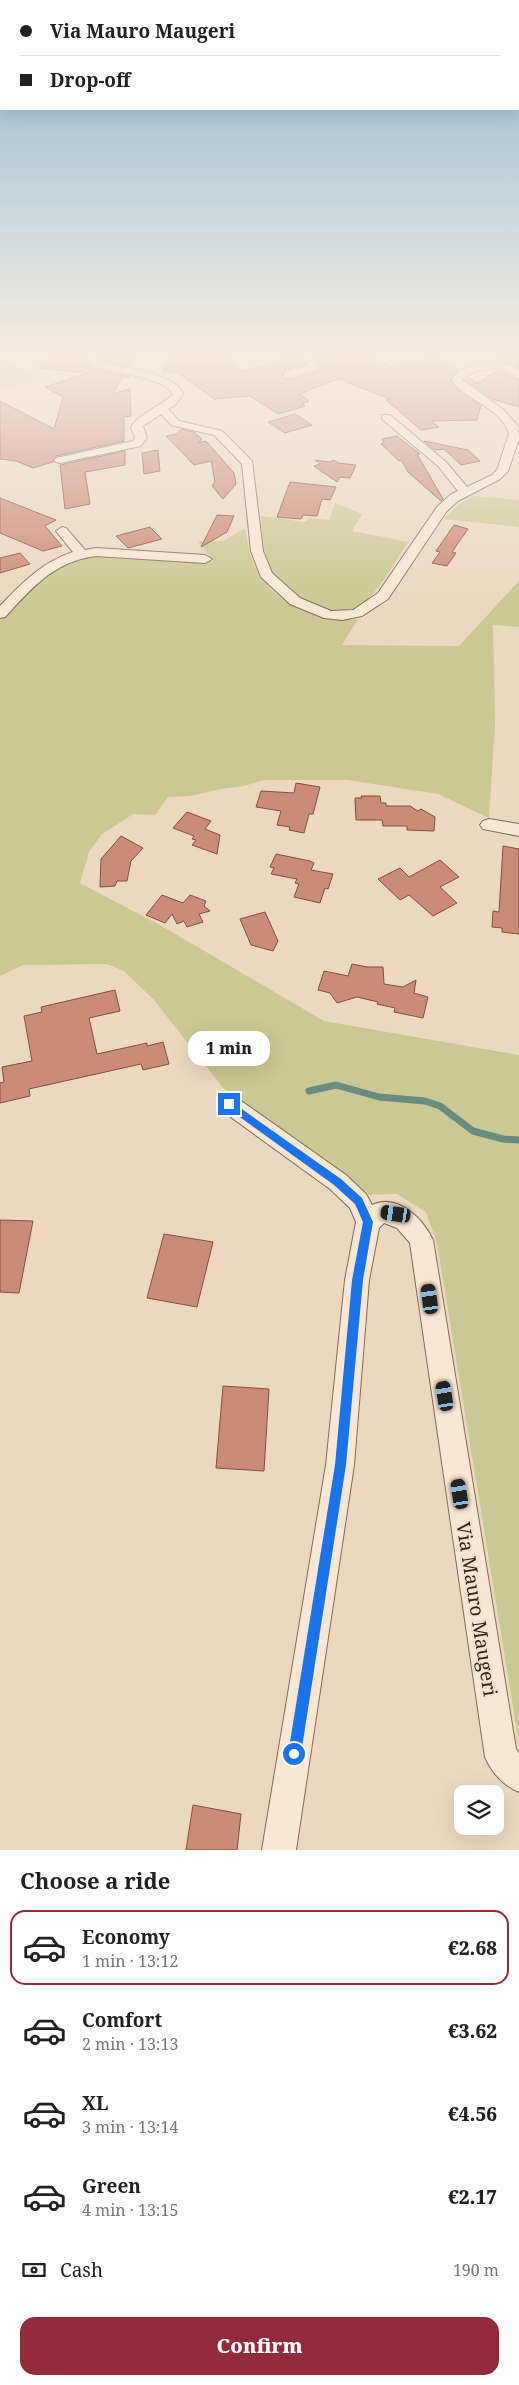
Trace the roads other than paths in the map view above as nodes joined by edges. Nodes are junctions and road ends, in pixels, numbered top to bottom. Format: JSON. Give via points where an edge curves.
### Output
{"nodes":[{"id":1,"x":142,"y":438,"type":"edge"},
{"id":2,"x":224,"y":438,"type":"edge"},
{"id":3,"x":411,"y":438,"type":"edge"},
{"id":4,"x":513,"y":438,"type":"edge"},
{"id":5,"x":60,"y":460,"type":"dead end"},
{"id":6,"x":465,"y":492,"type":"junction"},
{"id":7,"x":62,"y":531,"type":"dead end"},
{"id":8,"x":81,"y":553,"type":"junction"},
{"id":9,"x":205,"y":558,"type":"dead end"},
{"id":10,"x":0,"y":614,"type":"edge"},
{"id":11,"x":489,"y":825,"type":"dead end"},
{"id":12,"x":519,"y":830,"type":"edge"},
{"id":13,"x":229,"y":1104,"type":"dead end"},
{"id":14,"x":368,"y":1222,"type":"junction"},
{"id":15,"x":519,"y":1776,"type":"edge"},
{"id":16,"x":279,"y":1850,"type":"edge"}],
"edges":[{"from":1,"to":5,"type":"street","via":[[137,444]]},
{"from":2,"to":6,"type":"street","via":[[248,463],[257,551],[266,574],[295,601],[329,615],[357,613],[384,596],[441,510]]},
{"from":3,"to":6,"type":"street","via":[[442,464]]},
{"from":4,"to":6,"type":"street","via":[[502,471]]},
{"from":7,"to":8,"type":"street"},
{"from":8,"to":9,"type":"street"},
{"from":8,"to":10,"type":"street","via":[[51,564]]},
{"from":11,"to":12,"type":"street"},
{"from":13,"to":14,"type":"street","via":[[338,1182],[358,1201]]},
{"from":14,"to":15,"type":"street","name":"Via Mauro Maugeri","via":[[381,1212],[396,1214],[411,1224],[421,1240],[501,1757]]},
{"from":14,"to":16,"type":"street","via":[[357,1280],[340,1465]]}]}
